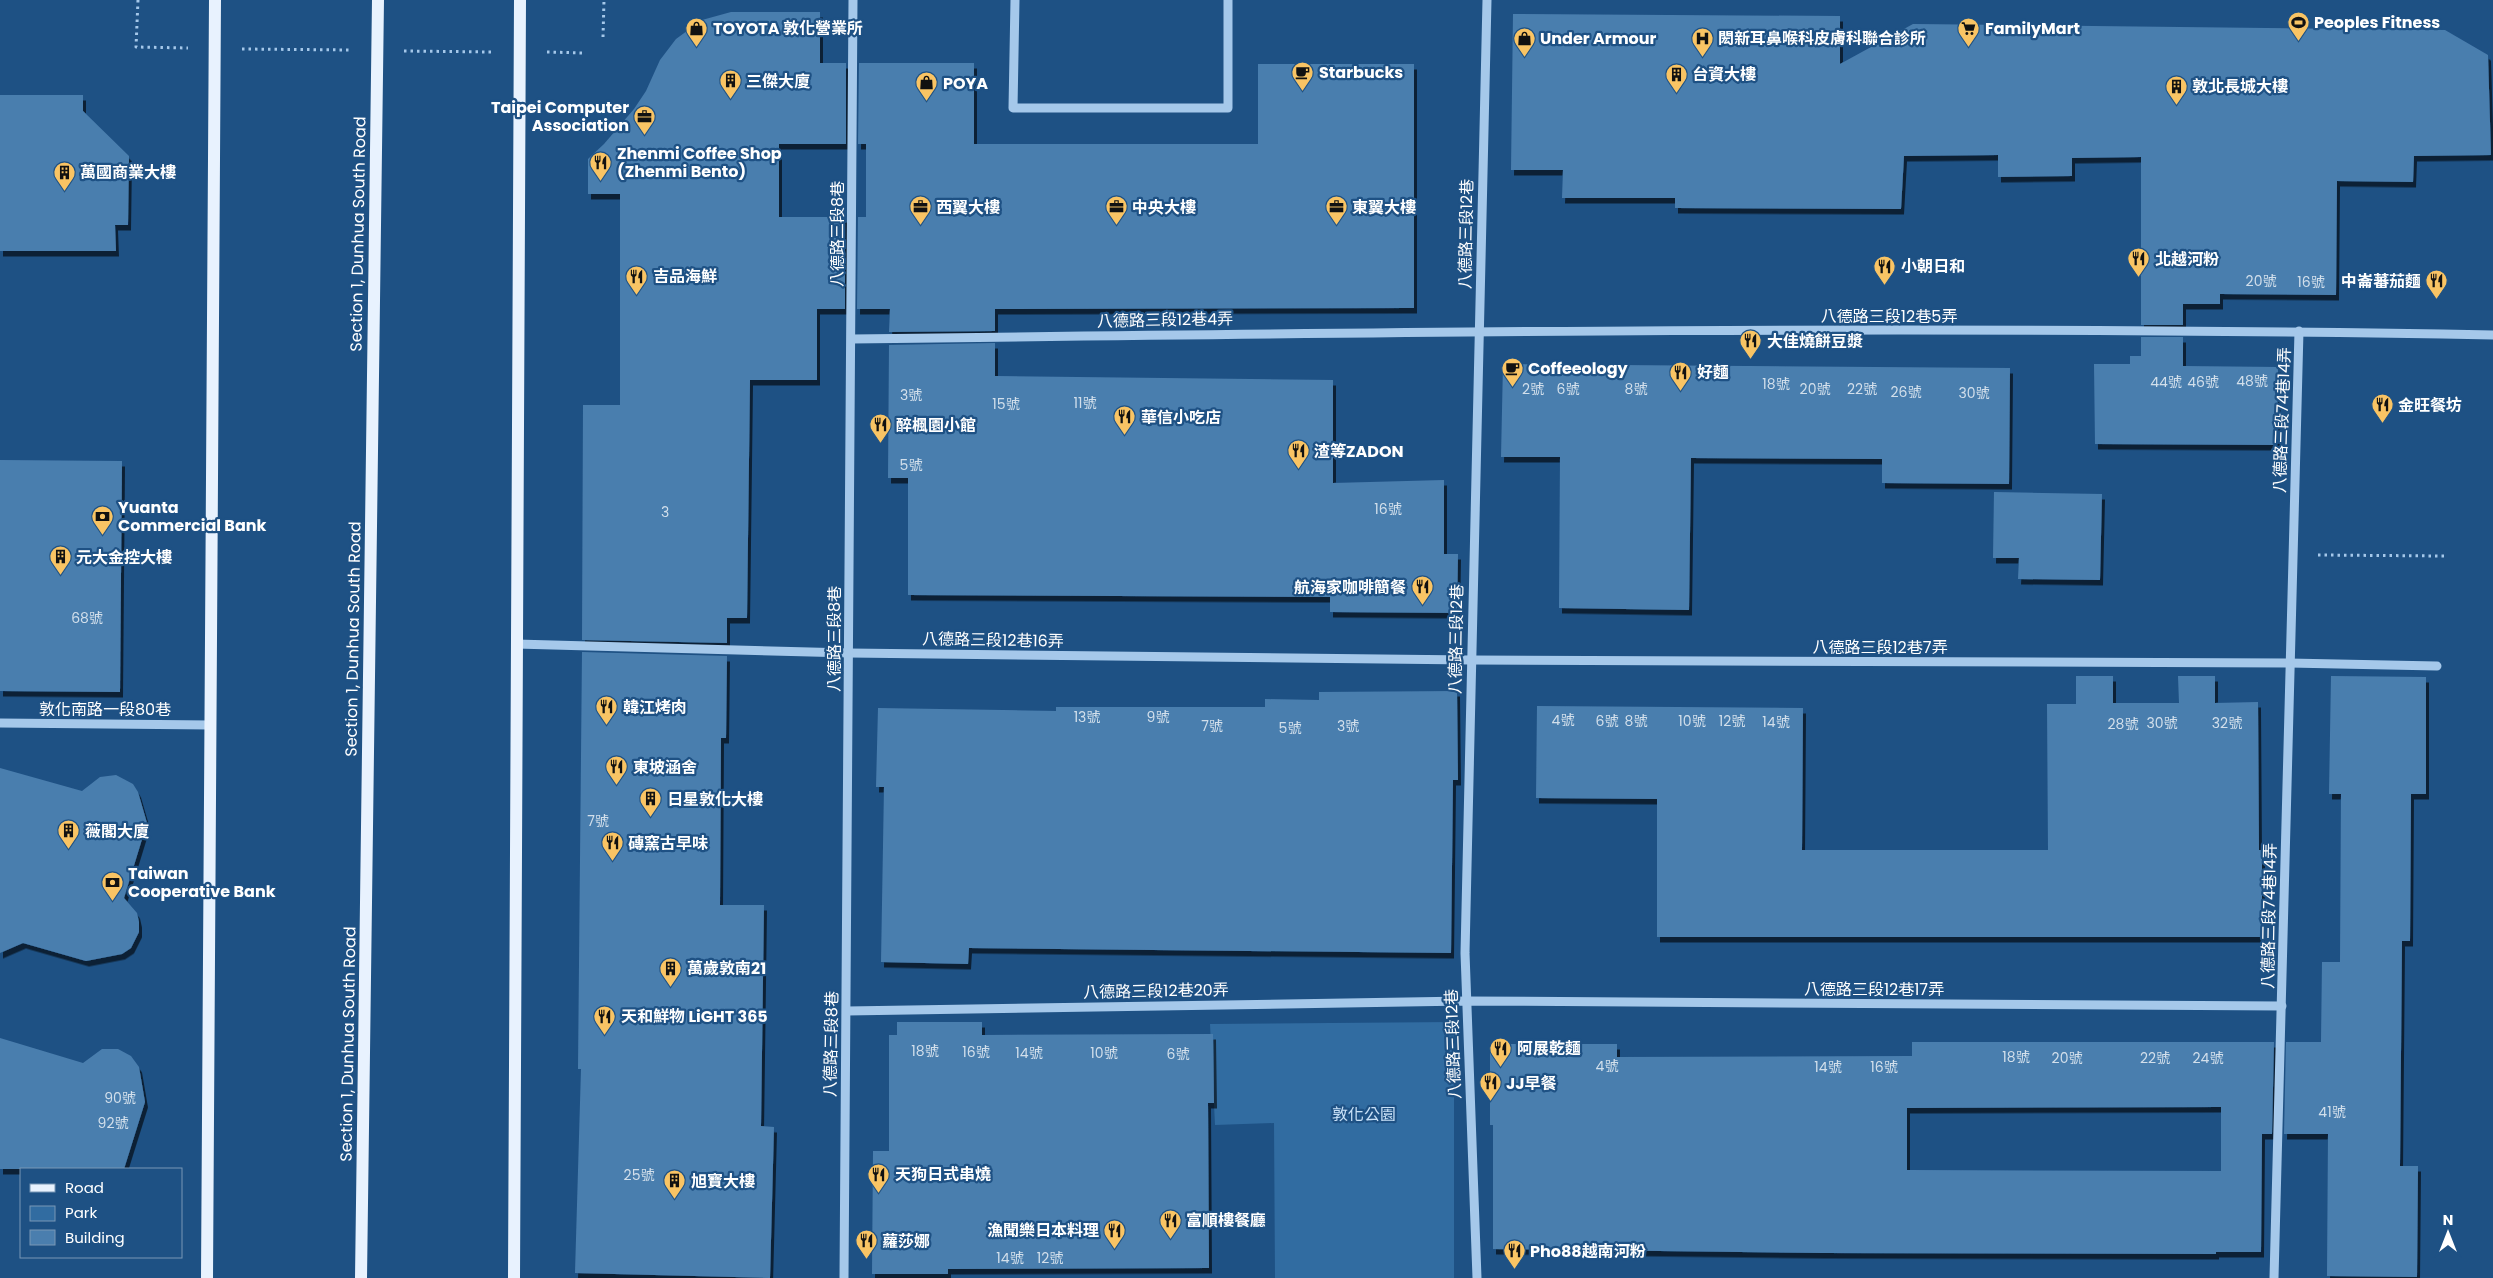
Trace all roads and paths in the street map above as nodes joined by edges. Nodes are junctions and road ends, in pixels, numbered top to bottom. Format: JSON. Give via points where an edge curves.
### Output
{"nodes":[{"id":1,"x":138,"y":0,"type":"edge"},
{"id":2,"x":215,"y":0,"type":"edge"},
{"id":3,"x":378,"y":0,"type":"edge"},
{"id":4,"x":520,"y":0,"type":"edge"},
{"id":5,"x":604,"y":0,"type":"edge"},
{"id":6,"x":853,"y":0,"type":"edge"},
{"id":7,"x":1015,"y":0,"type":"edge"},
{"id":8,"x":1228,"y":0,"type":"edge"},
{"id":9,"x":1487,"y":0,"type":"edge"},
{"id":10,"x":603,"y":37,"type":"dead end"},
{"id":11,"x":136,"y":47,"type":"dead end"},
{"id":12,"x":275,"y":49,"type":"dead end"},
{"id":13,"x":333,"y":50,"type":"dead end"},
{"id":14,"x":432,"y":51,"type":"dead end"},
{"id":15,"x":469,"y":51,"type":"dead end"},
{"id":16,"x":1479,"y":331,"type":"junction"},
{"id":17,"x":2299,"y":331,"type":"junction"},
{"id":18,"x":2493,"y":335,"type":"edge"},
{"id":19,"x":852,"y":339,"type":"junction"},
{"id":20,"x":2292,"y":554,"type":"junction"},
{"id":21,"x":2444,"y":556,"type":"dead end"},
{"id":22,"x":516,"y":644,"type":"junction"},
{"id":23,"x":849,"y":653,"type":"junction"},
{"id":24,"x":1471,"y":660,"type":"junction"},
{"id":25,"x":2290,"y":663,"type":"junction"},
{"id":26,"x":2437,"y":666,"type":"dead end"},
{"id":27,"x":0,"y":723,"type":"edge"},
{"id":28,"x":211,"y":725,"type":"junction"},
{"id":29,"x":1466,"y":1001,"type":"junction"},
{"id":30,"x":2282,"y":1006,"type":"junction"},
{"id":31,"x":847,"y":1011,"type":"junction"},
{"id":32,"x":207,"y":1278,"type":"edge"},
{"id":33,"x":361,"y":1278,"type":"edge"},
{"id":34,"x":514,"y":1278,"type":"edge"},
{"id":35,"x":844,"y":1278,"type":"edge"},
{"id":36,"x":1477,"y":1278,"type":"edge"},
{"id":37,"x":2274,"y":1278,"type":"edge"}],
"edges":[{"from":1,"to":11,"type":"path"},
{"from":2,"to":28,"type":"main road"},
{"from":3,"to":33,"type":"main road","name":"Section 1, Dunhua South Road"},
{"from":4,"to":22,"type":"main road"},
{"from":5,"to":10,"type":"path"},
{"from":6,"to":19,"type":"lane","name":"八德路三段8巷"},
{"from":7,"to":8,"type":"lane","via":[[1013,108],[1228,108]]},
{"from":9,"to":16,"type":"lane","name":"八德路三段12巷"},
{"from":12,"to":13,"type":"path"},
{"from":14,"to":15,"type":"path"},
{"from":16,"to":17,"type":"lane","name":"八德路三段12巷5弄"},
{"from":16,"to":19,"type":"lane","name":"八德路三段12巷4弄"},
{"from":16,"to":24,"type":"lane","name":"八德路三段12巷"},
{"from":17,"to":18,"type":"lane","name":"八德路三段74巷14弄"},
{"from":17,"to":20,"type":"lane","name":"八德路三段74巷14弄"},
{"from":19,"to":23,"type":"lane","name":"八德路三段8巷"},
{"from":20,"to":21,"type":"path"},
{"from":20,"to":25,"type":"lane","name":"八德路三段74巷14弄"},
{"from":22,"to":23,"type":"lane","name":"八德路三段12巷16弄"},
{"from":22,"to":34,"type":"main road"},
{"from":23,"to":24,"type":"lane","name":"八德路三段12巷16弄"},
{"from":23,"to":31,"type":"lane","name":"八德路三段8巷"},
{"from":24,"to":25,"type":"lane","name":"八德路三段12巷7弄"},
{"from":24,"to":29,"type":"lane","name":"八德路三段12巷"},
{"from":25,"to":26,"type":"lane","name":"八德路三段12巷7弄"},
{"from":25,"to":30,"type":"lane","name":"八德路三段74巷14弄"},
{"from":27,"to":28,"type":"lane","name":"敦化南路一段80巷"},
{"from":28,"to":32,"type":"main road"},
{"from":29,"to":30,"type":"lane","name":"八德路三段12巷17弄"},
{"from":29,"to":31,"type":"lane","name":"八德路三段12巷20弄"},
{"from":29,"to":36,"type":"lane","name":"八德路三段12巷"},
{"from":30,"to":37,"type":"lane","name":"八德路三段74巷14弄"},
{"from":31,"to":35,"type":"lane","name":"八德路三段8巷"}]}
